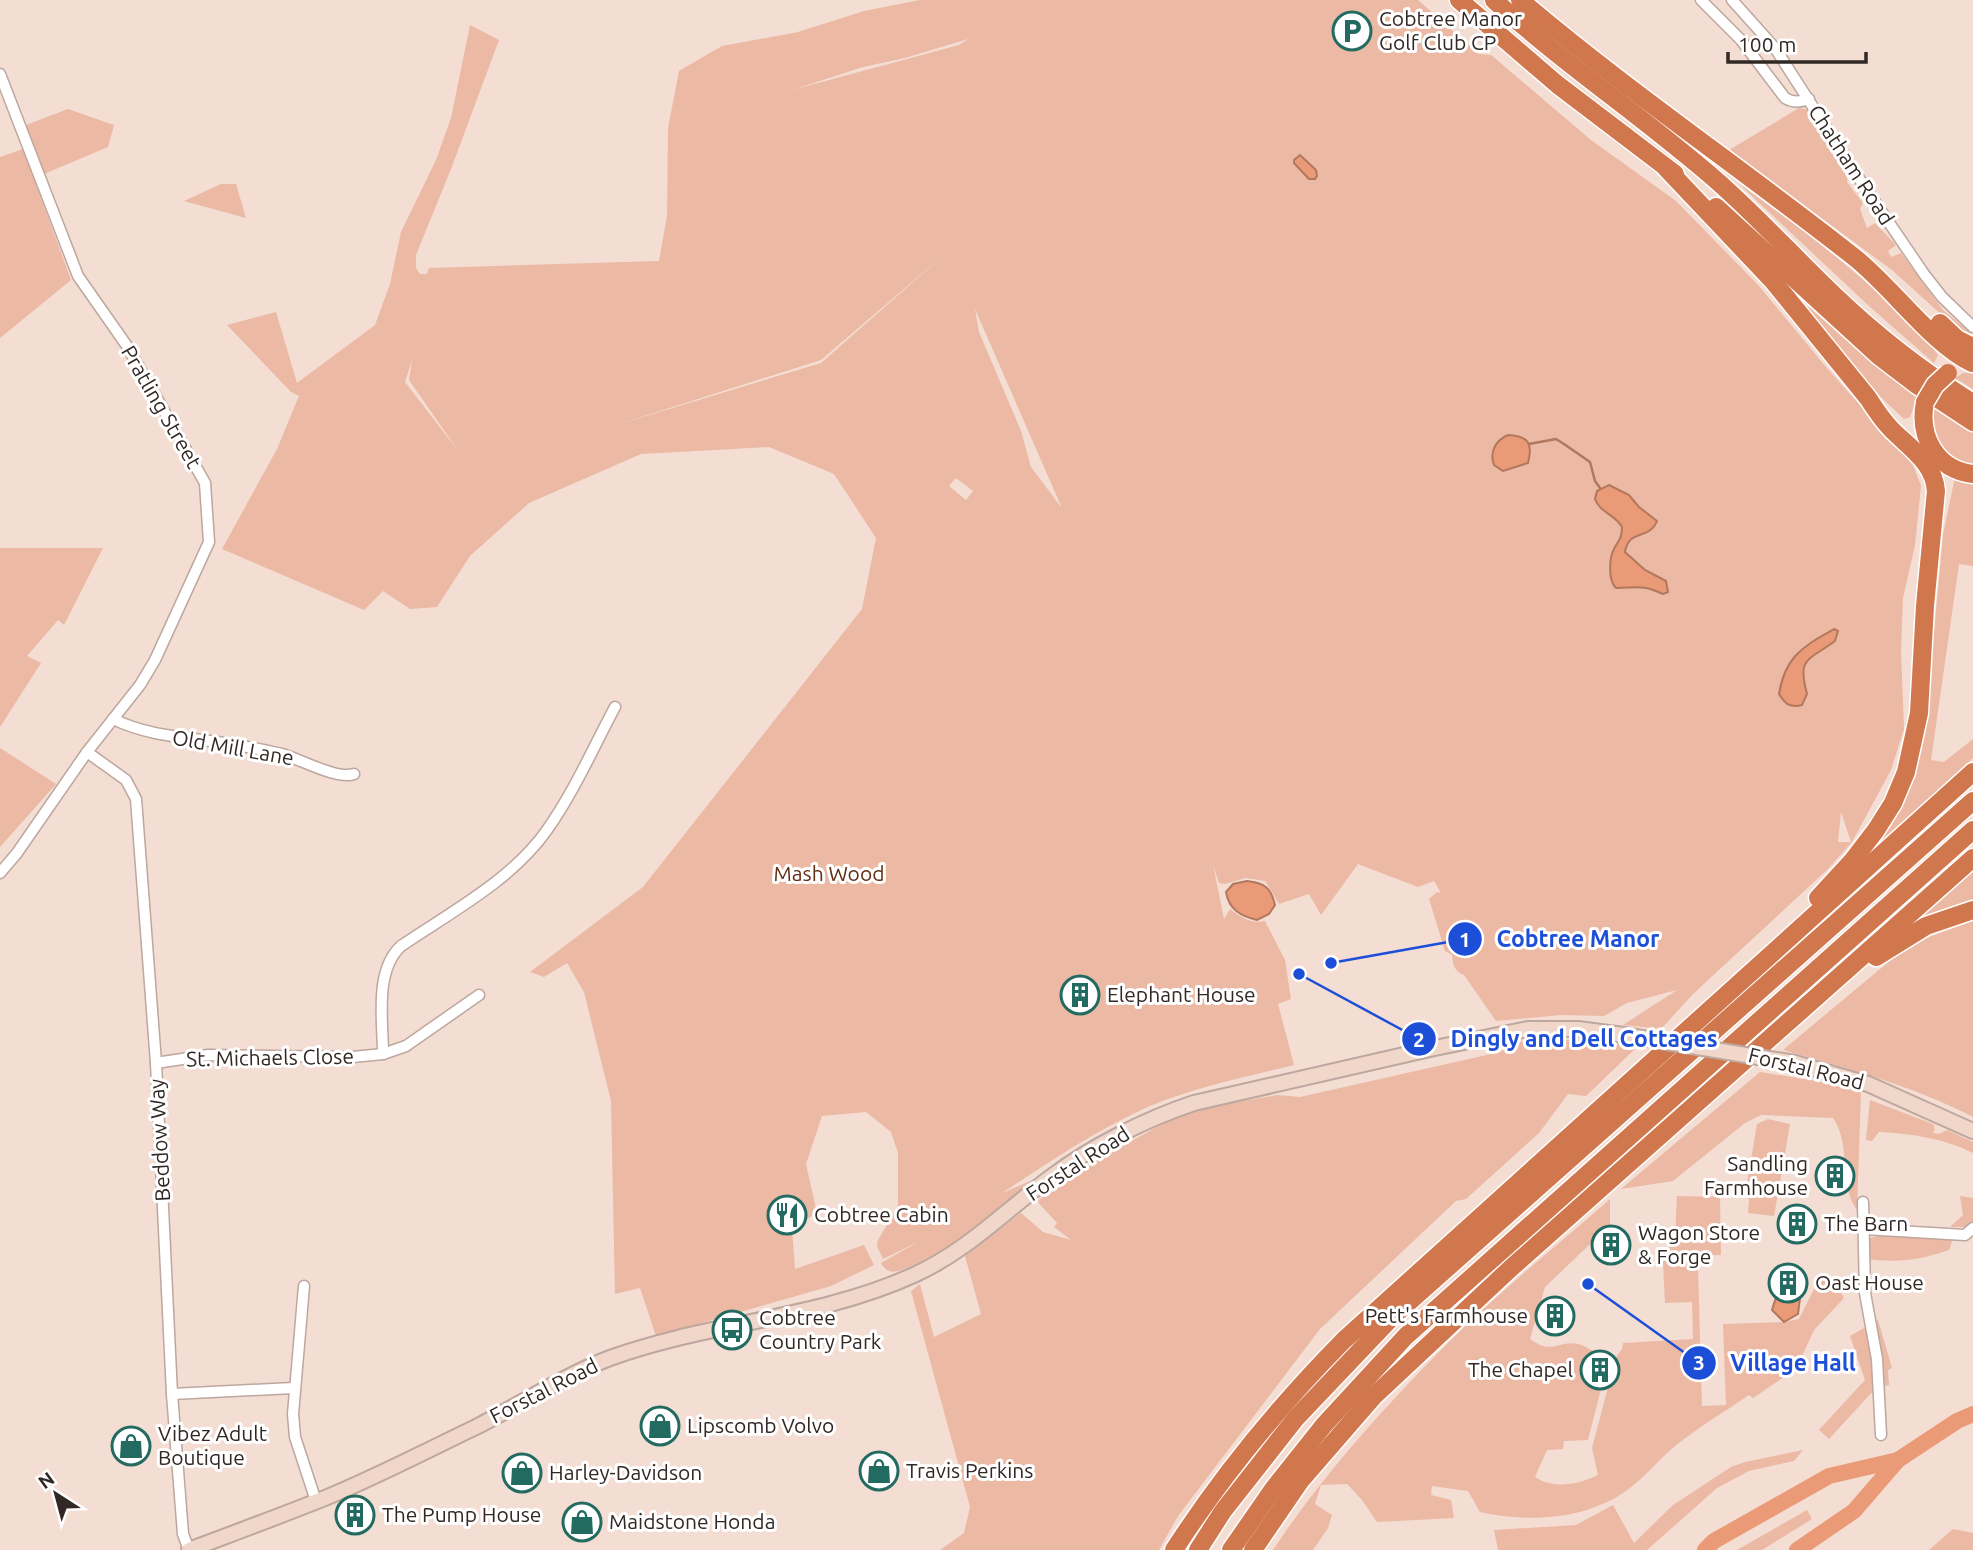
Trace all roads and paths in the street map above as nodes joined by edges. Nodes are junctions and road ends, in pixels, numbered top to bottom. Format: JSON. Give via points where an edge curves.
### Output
{"nodes":[{"id":1,"x":1459,"y":0,"type":"edge"},
{"id":2,"x":1494,"y":0,"type":"edge"},
{"id":3,"x":1520,"y":0,"type":"edge"},
{"id":4,"x":1528,"y":0,"type":"edge"},
{"id":5,"x":1701,"y":0,"type":"edge"},
{"id":6,"x":1732,"y":0,"type":"edge"},
{"id":7,"x":1484,"y":23,"type":"junction"},
{"id":8,"x":1556,"y":31,"type":"junction"},
{"id":9,"x":0,"y":74,"type":"edge"},
{"id":10,"x":1809,"y":100,"type":"junction"},
{"id":11,"x":1666,"y":168,"type":"junction"},
{"id":12,"x":1714,"y":220,"type":"junction"},
{"id":13,"x":1973,"y":327,"type":"edge"},
{"id":14,"x":1973,"y":358,"type":"edge"},
{"id":15,"x":1868,"y":398,"type":"junction"},
{"id":16,"x":1973,"y":403,"type":"edge"},
{"id":17,"x":1973,"y":422,"type":"edge"},
{"id":18,"x":1940,"y":461,"type":"junction"},
{"id":19,"x":1973,"y":474,"type":"edge"},
{"id":20,"x":1931,"y":555,"type":"junction"},
{"id":21,"x":615,"y":707,"type":"dead end"},
{"id":22,"x":113,"y":719,"type":"junction"},
{"id":23,"x":87,"y":752,"type":"junction"},
{"id":24,"x":1973,"y":772,"type":"edge"},
{"id":25,"x":354,"y":774,"type":"dead end"},
{"id":26,"x":1973,"y":801,"type":"edge"},
{"id":27,"x":1973,"y":830,"type":"edge"},
{"id":28,"x":1973,"y":858,"type":"edge"},
{"id":29,"x":0,"y":873,"type":"edge"},
{"id":30,"x":1973,"y":910,"type":"edge"},
{"id":31,"x":1725,"y":993,"type":"junction"},
{"id":32,"x":479,"y":995,"type":"dead end"},
{"id":33,"x":1758,"y":1051,"type":"junction"},
{"id":34,"x":383,"y":1054,"type":"junction"},
{"id":35,"x":156,"y":1063,"type":"junction"},
{"id":36,"x":1973,"y":1131,"type":"edge"},
{"id":37,"x":1863,"y":1202,"type":"dead end"},
{"id":38,"x":1973,"y":1228,"type":"edge"},
{"id":39,"x":1864,"y":1229,"type":"junction"},
{"id":40,"x":304,"y":1286,"type":"dead end"},
{"id":41,"x":293,"y":1388,"type":"junction"},
{"id":42,"x":172,"y":1394,"type":"junction"},
{"id":43,"x":1881,"y":1435,"type":"dead end"},
{"id":44,"x":316,"y":1501,"type":"junction"},
{"id":45,"x":189,"y":1550,"type":"edge"},
{"id":46,"x":1174,"y":1550,"type":"edge"},
{"id":47,"x":1198,"y":1550,"type":"edge"},
{"id":48,"x":1231,"y":1550,"type":"edge"},
{"id":49,"x":1253,"y":1550,"type":"edge"}],
"edges":[{"from":1,"to":7,"type":"highway"},
{"from":2,"to":16,"type":"highway","via":[[1717,181],[1888,343]]},
{"from":3,"to":8,"type":"highway"},
{"from":4,"to":8,"type":"highway"},
{"from":5,"to":10,"type":"street","via":[[1741,40],[1785,98]]},
{"from":6,"to":10,"type":"street","name":"Chatham Road","via":[[1775,48]]},
{"from":7,"to":11,"type":"highway"},
{"from":7,"to":12,"type":"highway","via":[[1516,63],[1551,95]]},
{"from":8,"to":14,"type":"highway","via":[[1873,272],[1906,292]]},
{"from":9,"to":22,"type":"street","name":"Pratling Street","via":[[78,276],[127,346],[205,483],[209,542],[155,660]]},
{"from":10,"to":13,"type":"street","name":"Chatham Road","via":[[1910,255],[1942,297]]},
{"from":11,"to":12,"type":"highway"},
{"from":11,"to":17,"type":"highway","via":[[1724,214],[1879,356]]},
{"from":12,"to":15,"type":"highway","via":[[1773,281]]},
{"from":14,"to":18,"type":"highway","bridge":true,"via":[[1935,385],[1926,402],[1925,430]]},
{"from":15,"to":18,"type":"highway"},
{"from":15,"to":20,"type":"highway","via":[[1934,479]]},
{"from":18,"to":19,"type":"highway"},
{"from":18,"to":20,"type":"highway","via":[[1947,491]]},
{"from":20,"to":31,"type":"highway","via":[[1919,713],[1899,789],[1877,830],[1853,860]]},
{"from":21,"to":34,"type":"street","name":"St. Michaels Close","via":[[561,808],[538,841],[498,880],[391,955],[383,993]]},
{"from":22,"to":23,"type":"street","name":"Pratling Street"},
{"from":22,"to":25,"type":"street","name":"Old Mill Lane","via":[[145,733],[254,748],[336,773]]},
{"from":23,"to":29,"type":"street","name":"Pratling Street"},
{"from":23,"to":35,"type":"street","name":"Beddow Way","via":[[126,780],[136,799]]},
{"from":24,"to":31,"type":"highway"},
{"from":26,"to":47,"type":"highway","via":[[1392,1317],[1296,1418]]},
{"from":27,"to":48,"type":"highway","via":[[1406,1336],[1324,1425]]},
{"from":28,"to":33,"type":"highway"},
{"from":30,"to":33,"type":"highway","via":[[1926,926],[1888,948]]},
{"from":31,"to":46,"type":"highway","via":[[1334,1349],[1238,1460]]},
{"from":32,"to":34,"type":"street","name":"St. Michaels Close","via":[[406,1046]]},
{"from":33,"to":49,"type":"highway","via":[[1511,1268],[1373,1397],[1301,1480]]},
{"from":34,"to":35,"type":"street","name":"St. Michaels Close","via":[[208,1055]]},
{"from":35,"to":42,"type":"street","name":"Beddow Way"},
{"from":36,"to":44,"type":"street","name":"Forstal Road","bridge":true,"via":[[1868,1084],[1795,1063],[1624,1035],[1528,1029],[1430,1049],[1168,1112],[1053,1175],[977,1238],[916,1274],[825,1306],[648,1345],[606,1360]]},
{"from":37,"to":39,"type":"street"},
{"from":38,"to":39,"type":"street","via":[[1965,1235]]},
{"from":39,"to":43,"type":"street","via":[[1865,1293],[1877,1359]]},
{"from":40,"to":41,"type":"street"},
{"from":41,"to":42,"type":"street"},
{"from":41,"to":44,"type":"street","via":[[295,1437]]},
{"from":42,"to":45,"type":"street","name":"Beddow Way","via":[[183,1534]]},
{"from":44,"to":45,"type":"street","name":"Forstal Road"}]}
